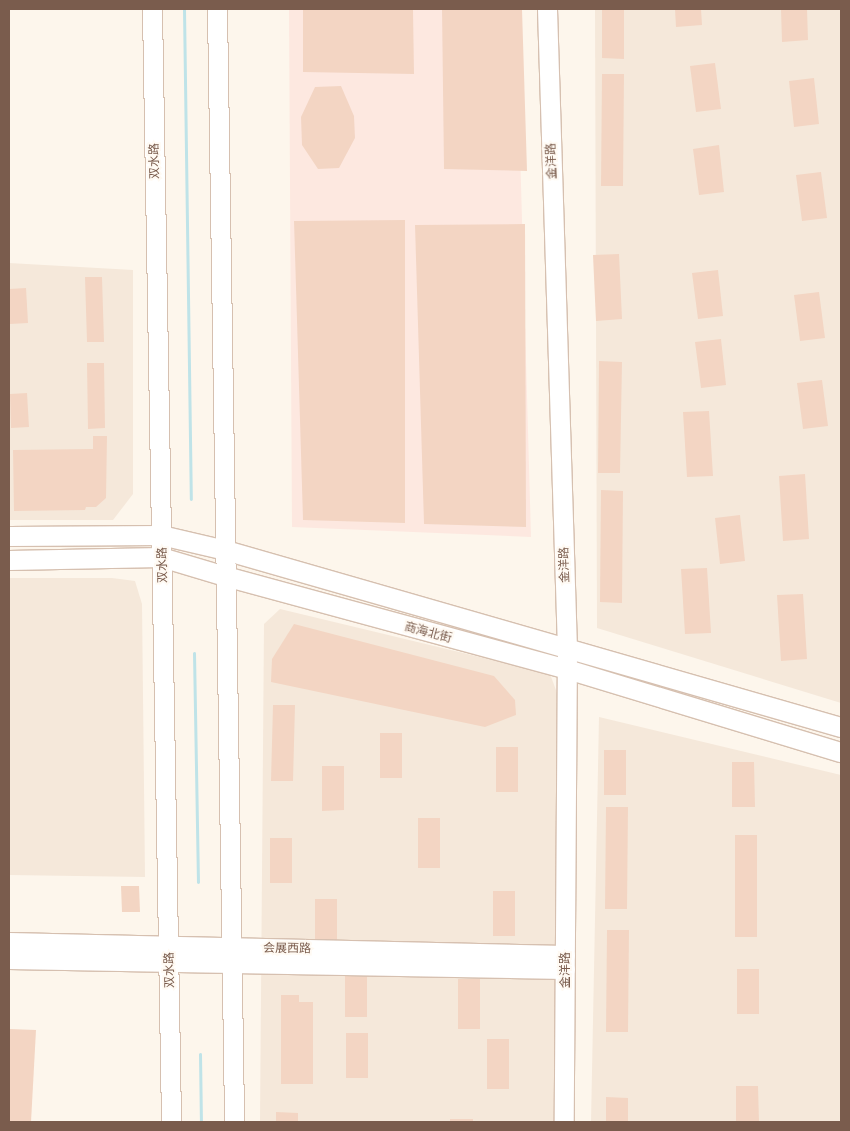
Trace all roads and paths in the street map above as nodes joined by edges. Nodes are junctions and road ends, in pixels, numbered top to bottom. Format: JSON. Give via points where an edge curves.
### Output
{"nodes":[{"id":1,"x":152,"y":9,"type":"edge"},
{"id":2,"x":217,"y":9,"type":"edge"},
{"id":3,"x":547,"y":9,"type":"edge"},
{"id":4,"x":161,"y":535,"type":"junction"},
{"id":5,"x":9,"y":536,"type":"edge"},
{"id":6,"x":225,"y":550,"type":"junction"},
{"id":7,"x":162,"y":556,"type":"junction"},
{"id":8,"x":9,"y":560,"type":"edge"},
{"id":9,"x":225,"y":576,"type":"junction"},
{"id":10,"x":567,"y":648,"type":"junction"},
{"id":11,"x":567,"y":669,"type":"junction"},
{"id":12,"x":841,"y":727,"type":"edge"},
{"id":13,"x":841,"y":752,"type":"edge"},
{"id":14,"x":9,"y":942,"type":"edge"},
{"id":15,"x":169,"y":954,"type":"junction"},
{"id":16,"x":230,"y":955,"type":"junction"},
{"id":17,"x":9,"y":959,"type":"edge"},
{"id":18,"x":565,"y":962,"type":"junction"},
{"id":19,"x":171,"y":1122,"type":"edge"},
{"id":20,"x":234,"y":1122,"type":"edge"},
{"id":21,"x":564,"y":1122,"type":"edge"}],
"edges":[{"from":1,"to":4,"type":"main road","name":"双水路"},
{"from":2,"to":6,"type":"main road"},
{"from":3,"to":10,"type":"main road","name":"金洋路"},
{"from":4,"to":5,"type":"main road","name":"商海北街"},
{"from":4,"to":6,"type":"main road","name":"商海北街"},
{"from":4,"to":7,"type":"main road","name":"双水路"},
{"from":6,"to":9,"type":"main road"},
{"from":6,"to":10,"type":"main road","name":"商海北街"},
{"from":7,"to":8,"type":"main road","name":"商海北街"},
{"from":7,"to":9,"type":"main road","name":"商海北街"},
{"from":7,"to":15,"type":"main road","name":"双水路"},
{"from":9,"to":11,"type":"main road","name":"商海北街"},
{"from":9,"to":16,"type":"main road"},
{"from":10,"to":11,"type":"main road","name":"金洋路"},
{"from":10,"to":12,"type":"main road","name":"商海北街"},
{"from":11,"to":13,"type":"main road","name":"商海北街"},
{"from":11,"to":18,"type":"main road","name":"金洋路"},
{"from":14,"to":15,"type":"main road","name":"会展西路"},
{"from":15,"to":16,"type":"main road","name":"会展西路"},
{"from":15,"to":17,"type":"main road","name":"会展西路"},
{"from":15,"to":19,"type":"main road","name":"双水路"},
{"from":16,"to":18,"type":"main road","name":"会展西路"},
{"from":16,"to":20,"type":"main road"},
{"from":18,"to":21,"type":"main road","name":"金洋路"}]}
